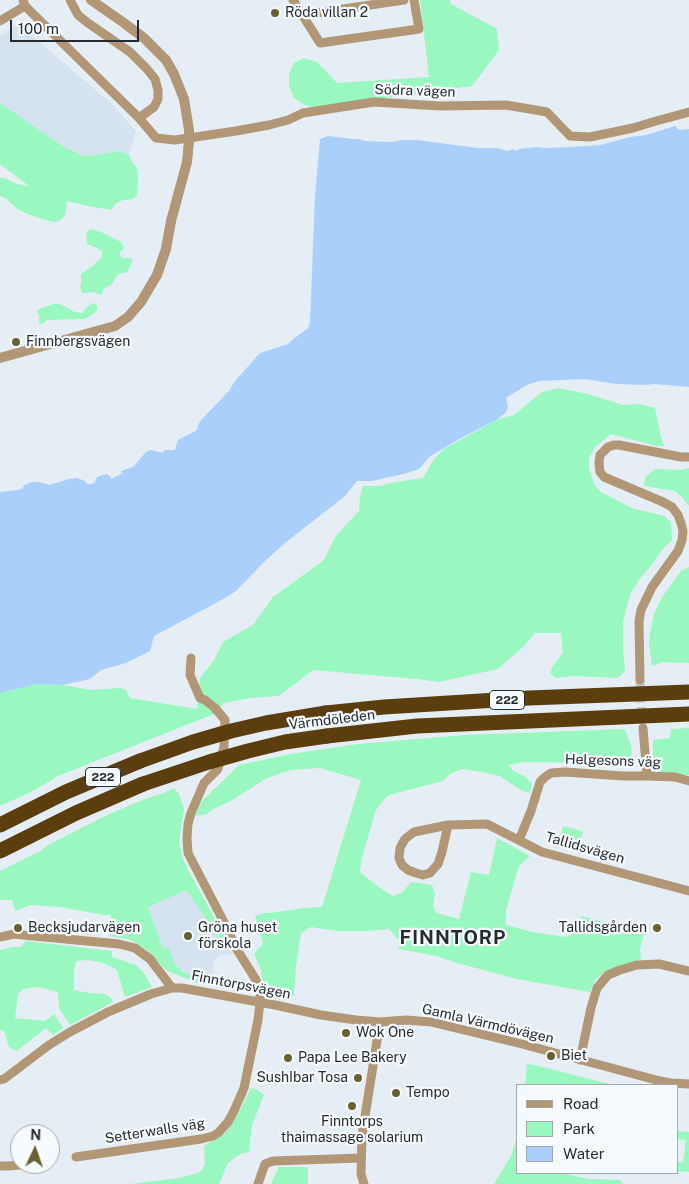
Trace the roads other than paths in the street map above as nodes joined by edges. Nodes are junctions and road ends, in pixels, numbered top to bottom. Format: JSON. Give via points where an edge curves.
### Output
{"nodes":[{"id":1,"x":70,"y":0,"type":"edge"},
{"id":2,"x":91,"y":0,"type":"edge"},
{"id":3,"x":294,"y":0,"type":"edge"},
{"id":4,"x":404,"y":0,"type":"edge"},
{"id":5,"x":414,"y":0,"type":"edge"},
{"id":6,"x":24,"y":3,"type":"edge"},
{"id":7,"x":302,"y":15,"type":"junction"},
{"id":8,"x":0,"y":21,"type":"edge"},
{"id":9,"x":689,"y":112,"type":"edge"},
{"id":10,"x":139,"y":118,"type":"junction"},
{"id":11,"x":0,"y":358,"type":"edge"},
{"id":12,"x":689,"y":457,"type":"edge"},
{"id":13,"x":191,"y":658,"type":"dead end"},
{"id":14,"x":640,"y":680,"type":"tunnel mouth"},
{"id":15,"x":689,"y":692,"type":"edge"},
{"id":16,"x":689,"y":714,"type":"edge"},
{"id":17,"x":643,"y":728,"type":"tunnel mouth"},
{"id":18,"x":647,"y":776,"type":"junction"},
{"id":19,"x":689,"y":780,"type":"edge"},
{"id":20,"x":0,"y":825,"type":"edge"},
{"id":21,"x":448,"y":825,"type":"junction"},
{"id":22,"x":519,"y":840,"type":"junction"},
{"id":23,"x":0,"y":851,"type":"edge"},
{"id":24,"x":689,"y":891,"type":"edge"},
{"id":25,"x":0,"y":936,"type":"edge"},
{"id":26,"x":689,"y":971,"type":"edge"},
{"id":27,"x":172,"y":988,"type":"junction"},
{"id":28,"x":260,"y":1002,"type":"junction"},
{"id":29,"x":380,"y":1022,"type":"junction"},
{"id":30,"x":580,"y":1060,"type":"junction"},
{"id":31,"x":0,"y":1080,"type":"edge"},
{"id":32,"x":689,"y":1084,"type":"edge"},
{"id":33,"x":76,"y":1157,"type":"dead end"},
{"id":34,"x":361,"y":1158,"type":"junction"},
{"id":35,"x":258,"y":1184,"type":"edge"},
{"id":36,"x":364,"y":1184,"type":"edge"}],
"edges":[{"from":1,"to":10,"type":"street","via":[[78,14],[130,52],[155,79],[158,99],[154,107]]},
{"from":2,"to":11,"type":"street","bridge":true,"via":[[157,51],[174,74],[184,99],[189,141],[166,249],[157,275],[141,302],[115,326]]},
{"from":3,"to":7,"type":"street"},
{"from":4,"to":7,"type":"street"},
{"from":5,"to":7,"type":"street","via":[[419,28],[320,43]]},
{"from":6,"to":8,"type":"street"},
{"from":6,"to":10,"type":"street","name":"Södra vägen"},
{"from":9,"to":10,"type":"street","name":"Södra vägen","via":[[590,137],[570,136],[547,112],[506,105],[374,102],[303,113],[269,125],[176,140],[156,138]]},
{"from":12,"to":14,"type":"street","via":[[619,444],[608,447],[600,455],[600,472],[604,477],[672,507],[683,530],[678,551],[652,587],[641,610]]},
{"from":13,"to":28,"type":"street","via":[[190,675],[200,698],[225,720],[224,747],[218,769],[204,783],[191,813],[188,853],[236,948],[256,980]]},
{"from":15,"to":20,"type":"highway","name":"Värmdöleden","number":"222","bridge":true,"via":[[384,707],[266,723],[193,742],[140,761],[66,792]]},
{"from":16,"to":23,"type":"highway","name":"Värmdöleden","number":"222","bridge":true,"via":[[417,726],[286,742],[209,762],[143,784]]},
{"from":17,"to":18,"type":"street"},
{"from":18,"to":19,"type":"street","name":"Helgesons väg"},
{"from":18,"to":22,"type":"street","name":"Helgesons väg","via":[[552,773],[540,782]]},
{"from":21,"to":21,"type":"street","name":"Tallidsvägen","via":[[438,864],[430,873],[416,874],[402,865],[399,858],[404,839],[414,832]]},
{"from":21,"to":22,"type":"street","name":"Tallidsvägen","via":[[487,824]]},
{"from":22,"to":24,"type":"street","name":"Tallidsvägen","via":[[542,852]]},
{"from":25,"to":27,"type":"street","via":[[14,934],[135,948],[150,959]]},
{"from":26,"to":30,"type":"street","via":[[659,964],[637,965],[608,975],[597,988]]},
{"from":27,"to":28,"type":"street","name":"Finntorpsvägen"},
{"from":27,"to":31,"type":"street","name":"Finntorpsvägen","via":[[108,1012],[70,1032]]},
{"from":28,"to":29,"type":"street","name":"Finntorpsvägen","via":[[321,1015]]},
{"from":28,"to":33,"type":"street","name":"Setterwalls väg","via":[[244,1088],[228,1122],[218,1133],[201,1139]]},
{"from":29,"to":30,"type":"street","name":"Gamla Värmdövägen","via":[[431,1022]]},
{"from":29,"to":34,"type":"street"},
{"from":30,"to":32,"type":"street","name":"Gamla Värmdövägen","via":[[660,1081]]},
{"from":34,"to":35,"type":"street","via":[[273,1161],[265,1164]]},
{"from":34,"to":36,"type":"street"}]}
